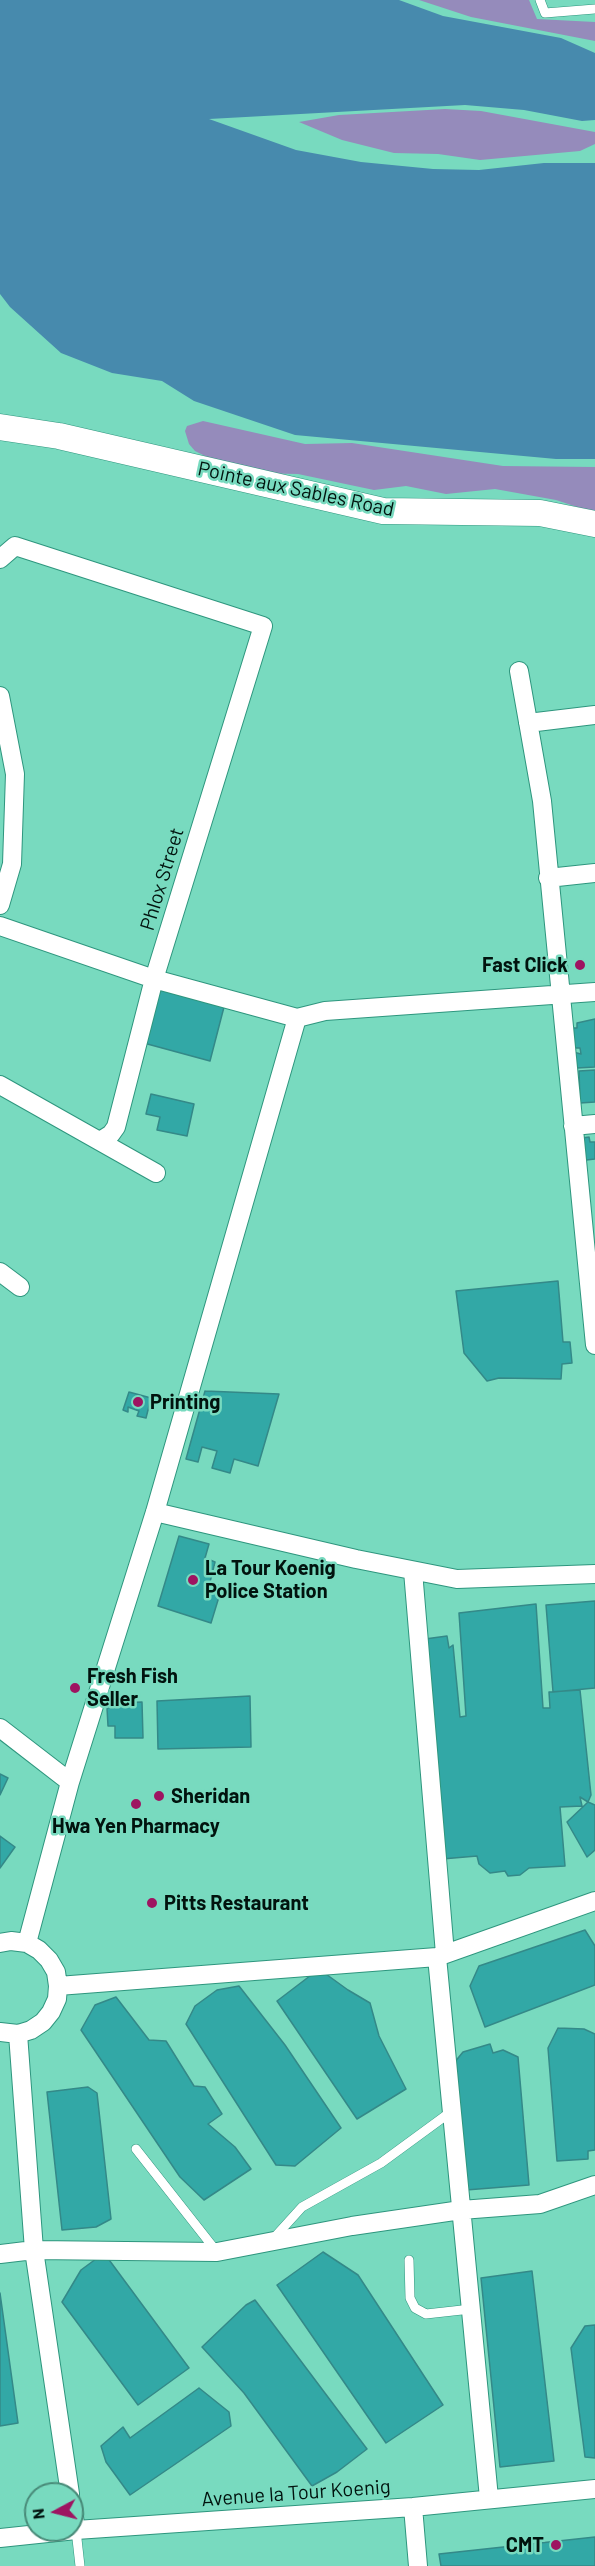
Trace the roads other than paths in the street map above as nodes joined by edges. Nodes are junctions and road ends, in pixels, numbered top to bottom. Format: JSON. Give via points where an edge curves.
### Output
{"nodes":[{"id":1,"x":540,"y":0,"type":"edge"},
{"id":2,"x":595,"y":9,"type":"edge"},
{"id":3,"x":0,"y":427,"type":"edge"},
{"id":4,"x":595,"y":524,"type":"edge"},
{"id":5,"x":0,"y":559,"type":"edge"},
{"id":6,"x":519,"y":670,"type":"dead end"},
{"id":7,"x":0,"y":696,"type":"edge"},
{"id":8,"x":595,"y":715,"type":"edge"},
{"id":9,"x":528,"y":723,"type":"junction"},
{"id":10,"x":595,"y":873,"type":"edge"},
{"id":11,"x":548,"y":878,"type":"junction"},
{"id":12,"x":0,"y":905,"type":"edge"},
{"id":13,"x":0,"y":926,"type":"edge"},
{"id":14,"x":154,"y":979,"type":"junction"},
{"id":15,"x":595,"y":992,"type":"edge"},
{"id":16,"x":560,"y":995,"type":"junction"},
{"id":17,"x":297,"y":1018,"type":"junction"},
{"id":18,"x":0,"y":1085,"type":"edge"},
{"id":19,"x":595,"y":1124,"type":"edge"},
{"id":20,"x":573,"y":1126,"type":"junction"},
{"id":21,"x":100,"y":1141,"type":"junction"},
{"id":22,"x":156,"y":1173,"type":"dead end"},
{"id":23,"x":590,"y":1246,"type":"edge"},
{"id":24,"x":0,"y":1272,"type":"edge"},
{"id":25,"x":20,"y":1287,"type":"dead end"},
{"id":26,"x":595,"y":1345,"type":"edge"},
{"id":27,"x":155,"y":1512,"type":"junction"},
{"id":28,"x":413,"y":1571,"type":"junction"},
{"id":29,"x":595,"y":1575,"type":"edge"},
{"id":30,"x":0,"y":1728,"type":"edge"},
{"id":31,"x":70,"y":1782,"type":"junction"},
{"id":32,"x":595,"y":1901,"type":"edge"},
{"id":33,"x":0,"y":1943,"type":"edge"},
{"id":34,"x":27,"y":1943,"type":"junction"},
{"id":35,"x":441,"y":1955,"type":"junction"},
{"id":36,"x":58,"y":1986,"type":"junction"},
{"id":37,"x":9,"y":2033,"type":"edge"},
{"id":38,"x":452,"y":2111,"type":"junction"},
{"id":39,"x":136,"y":2149,"type":"dead end"},
{"id":40,"x":595,"y":2185,"type":"edge"},
{"id":41,"x":461,"y":2210,"type":"junction"},
{"id":42,"x":271,"y":2241,"type":"junction"},
{"id":43,"x":34,"y":2250,"type":"junction"},
{"id":44,"x":217,"y":2252,"type":"junction"},
{"id":45,"x":0,"y":2254,"type":"edge"},
{"id":46,"x":409,"y":2260,"type":"dead end"},
{"id":47,"x":471,"y":2308,"type":"junction"},
{"id":48,"x":68,"y":2482,"type":"edge"},
{"id":49,"x":595,"y":2489,"type":"edge"},
{"id":50,"x":489,"y":2498,"type":"junction"},
{"id":51,"x":413,"y":2507,"type":"junction"},
{"id":52,"x":84,"y":2529,"type":"edge"},
{"id":53,"x":24,"y":2535,"type":"edge"},
{"id":54,"x":0,"y":2538,"type":"edge"},
{"id":55,"x":77,"y":2542,"type":"edge"},
{"id":56,"x":80,"y":2566,"type":"edge"},
{"id":57,"x":418,"y":2566,"type":"edge"}],
"edges":[{"from":1,"to":2,"type":"lane","via":[[545,13]]},
{"from":3,"to":4,"type":"main road","name":"Pointe aux Sables Road","via":[[59,436],[383,511],[540,513]]},
{"from":5,"to":14,"type":"street","name":"Phlox Street","via":[[15,546],[263,626]]},
{"from":6,"to":9,"type":"street"},
{"from":7,"to":12,"type":"street","via":[[15,774],[12,864]]},
{"from":8,"to":9,"type":"street"},
{"from":9,"to":11,"type":"street","via":[[542,801]]},
{"from":10,"to":11,"type":"street"},
{"from":11,"to":16,"type":"street"},
{"from":13,"to":14,"type":"street"},
{"from":14,"to":17,"type":"street"},
{"from":14,"to":21,"type":"street","name":"Phlox Street","via":[[116,1127]]},
{"from":15,"to":16,"type":"street"},
{"from":16,"to":17,"type":"street","via":[[325,1011]]},
{"from":16,"to":20,"type":"street"},
{"from":17,"to":27,"type":"street"},
{"from":18,"to":21,"type":"street"},
{"from":19,"to":20,"type":"street"},
{"from":20,"to":23,"type":"street"},
{"from":21,"to":22,"type":"street"},
{"from":23,"to":26,"type":"street"},
{"from":24,"to":25,"type":"street"},
{"from":27,"to":28,"type":"street"},
{"from":27,"to":31,"type":"street"},
{"from":28,"to":29,"type":"street","via":[[457,1579]]},
{"from":28,"to":35,"type":"street"},
{"from":30,"to":31,"type":"street"},
{"from":31,"to":34,"type":"street"},
{"from":32,"to":35,"type":"street"},
{"from":33,"to":34,"type":"street"},
{"from":34,"to":36,"type":"street","via":[[49,1960]]},
{"from":35,"to":36,"type":"street"},
{"from":35,"to":38,"type":"street"},
{"from":36,"to":37,"type":"street","via":[[54,2006],[43,2022],[31,2030]]},
{"from":37,"to":43,"type":"street"},
{"from":38,"to":41,"type":"street"},
{"from":38,"to":42,"type":"lane","via":[[381,2163],[302,2206]]},
{"from":39,"to":44,"type":"lane"},
{"from":40,"to":41,"type":"street","via":[[540,2204]]},
{"from":41,"to":42,"type":"street"},
{"from":41,"to":47,"type":"street"},
{"from":42,"to":44,"type":"street"},
{"from":43,"to":44,"type":"street"},
{"from":43,"to":45,"type":"street"},
{"from":43,"to":48,"type":"street"},
{"from":46,"to":47,"type":"lane","via":[[410,2298],[415,2308],[426,2314]]},
{"from":47,"to":50,"type":"street"},
{"from":49,"to":50,"type":"street","name":"Avenue la Tour Koenig"},
{"from":50,"to":51,"type":"street","name":"Avenue la Tour Koenig"},
{"from":51,"to":52,"type":"street","name":"Avenue la Tour Koenig"},
{"from":51,"to":57,"type":"street"},
{"from":53,"to":54,"type":"street","name":"Avenue la Tour Koenig"},
{"from":55,"to":56,"type":"lane"}]}
